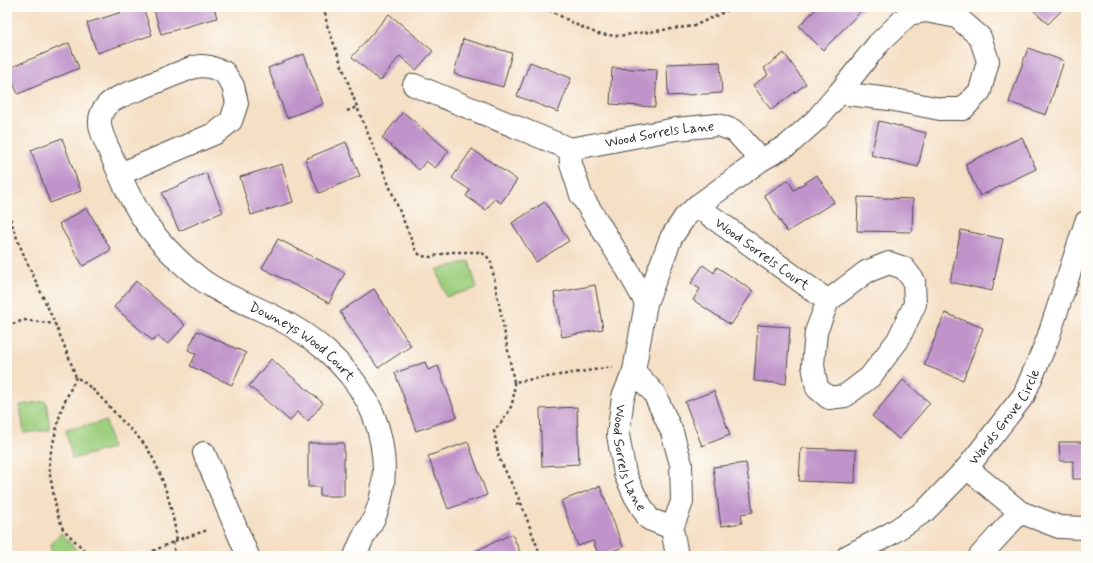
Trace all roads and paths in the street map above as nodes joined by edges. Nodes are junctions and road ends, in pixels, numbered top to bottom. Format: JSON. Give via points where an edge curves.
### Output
{"nodes":[{"id":1,"x":544,"y":7,"type":"edge"},
{"id":2,"x":735,"y":7,"type":"edge"},
{"id":3,"x":324,"y":8,"type":"edge"},
{"id":4,"x":312,"y":11,"type":"dead end"},
{"id":5,"x":414,"y":85,"type":"dead end"},
{"id":6,"x":839,"y":93,"type":"junction"},
{"id":7,"x":357,"y":106,"type":"junction"},
{"id":8,"x":347,"y":111,"type":"dead end"},
{"id":9,"x":570,"y":149,"type":"junction"},
{"id":10,"x":761,"y":160,"type":"junction"},
{"id":11,"x":120,"y":174,"type":"junction"},
{"id":12,"x":696,"y":206,"type":"junction"},
{"id":13,"x":7,"y":207,"type":"edge"},
{"id":14,"x":1086,"y":222,"type":"edge"},
{"id":15,"x":828,"y":301,"type":"junction"},
{"id":16,"x":646,"y":303,"type":"junction"},
{"id":17,"x":55,"y":324,"type":"junction"},
{"id":18,"x":7,"y":326,"type":"edge"},
{"id":19,"x":634,"y":371,"type":"junction"},
{"id":20,"x":76,"y":377,"type":"junction"},
{"id":21,"x":514,"y":382,"type":"junction"},
{"id":22,"x":204,"y":453,"type":"dead end"},
{"id":23,"x":967,"y":468,"type":"junction"},
{"id":24,"x":521,"y":503,"type":"junction"},
{"id":25,"x":516,"y":504,"type":"dead end"},
{"id":26,"x":1020,"y":512,"type":"junction"},
{"id":27,"x":672,"y":528,"type":"junction"},
{"id":28,"x":1086,"y":528,"type":"edge"},
{"id":29,"x":208,"y":530,"type":"dead end"},
{"id":30,"x":177,"y":540,"type":"junction"},
{"id":31,"x":173,"y":542,"type":"junction"},
{"id":32,"x":91,"y":556,"type":"edge"},
{"id":33,"x":142,"y":556,"type":"edge"},
{"id":34,"x":175,"y":556,"type":"edge"},
{"id":35,"x":248,"y":556,"type":"edge"},
{"id":36,"x":355,"y":556,"type":"edge"},
{"id":37,"x":541,"y":556,"type":"edge"},
{"id":38,"x":677,"y":556,"type":"edge"},
{"id":39,"x":848,"y":556,"type":"edge"},
{"id":40,"x":980,"y":556,"type":"edge"}],
"edges":[{"from":1,"to":2,"type":"path","via":[[598,34],[616,36],[694,26]]},
{"from":3,"to":4,"type":"path"},
{"from":3,"to":7,"type":"path","via":[[327,25]]},
{"from":5,"to":9,"type":"street"},
{"from":6,"to":6,"type":"street","name":"Wood Sorrels Lane","via":[[890,99],[940,109],[963,109],[980,91],[988,61],[980,37],[958,17],[926,11],[909,14],[878,44]]},
{"from":6,"to":10,"type":"street","name":"Wood Sorrels Lane","via":[[816,120],[788,145]]},
{"from":7,"to":8,"type":"path"},
{"from":7,"to":21,"type":"path","via":[[416,252],[421,256],[430,257],[450,252],[479,252],[486,255],[491,262]]},
{"from":9,"to":10,"type":"street","name":"Wood Sorrels Lane","via":[[676,129],[718,124],[735,131]]},
{"from":9,"to":16,"type":"street","via":[[571,164],[581,195]]},
{"from":10,"to":12,"type":"street","name":"Wood Sorrels Lane"},
{"from":11,"to":11,"type":"street","name":"Downeys Wood Court","via":[[99,121],[108,104],[194,67],[210,67],[224,72],[233,86],[237,103],[231,121],[216,133]]},
{"from":11,"to":36,"type":"street","name":"Downeys Wood Court","via":[[132,202],[146,223],[184,266],[224,294],[275,317],[319,344],[348,373],[364,396],[380,434],[384,475],[374,518]]},
{"from":12,"to":15,"type":"street","name":"Wood Sorrels Court"},
{"from":12,"to":16,"type":"street","name":"Wood Sorrels Lane","via":[[685,216],[671,238]]},
{"from":13,"to":17,"type":"path","via":[[27,264]]},
{"from":14,"to":23,"type":"street","name":"Wards Grove Circle","via":[[1047,341],[1024,395]]},
{"from":15,"to":15,"type":"street","via":[[816,332],[813,364],[817,388],[829,398],[845,396],[870,377],[898,340],[915,304],[914,281],[904,268],[888,263],[866,272]]},
{"from":16,"to":19,"type":"street","name":"Wood Sorrels Lane"},
{"from":17,"to":18,"type":"path","via":[[24,320]]},
{"from":17,"to":20,"type":"path"},
{"from":19,"to":21,"type":"path","via":[[620,366]]},
{"from":19,"to":27,"type":"street","name":"Wood Sorrels Lane","via":[[654,393],[672,432],[681,464],[682,502]]},
{"from":19,"to":27,"type":"street","name":"Wood Sorrels Lane","via":[[623,397],[618,435],[625,474],[649,519]]},
{"from":20,"to":30,"type":"path","via":[[98,392],[147,448],[166,493]]},
{"from":20,"to":32,"type":"path","via":[[61,410],[49,460],[50,476],[57,513],[63,529]]},
{"from":21,"to":24,"type":"path","via":[[511,407],[494,431],[499,458]]},
{"from":22,"to":35,"type":"street"},
{"from":23,"to":26,"type":"street"},
{"from":23,"to":39,"type":"street","name":"Wards Grove Circle","via":[[925,511],[890,534]]},
{"from":24,"to":25,"type":"path"},
{"from":24,"to":37,"type":"path"},
{"from":26,"to":28,"type":"street","via":[[1058,527]]},
{"from":26,"to":40,"type":"street"},
{"from":27,"to":38,"type":"street"},
{"from":29,"to":30,"type":"path"},
{"from":30,"to":31,"type":"path"},
{"from":31,"to":33,"type":"path"},
{"from":31,"to":34,"type":"path"}]}
